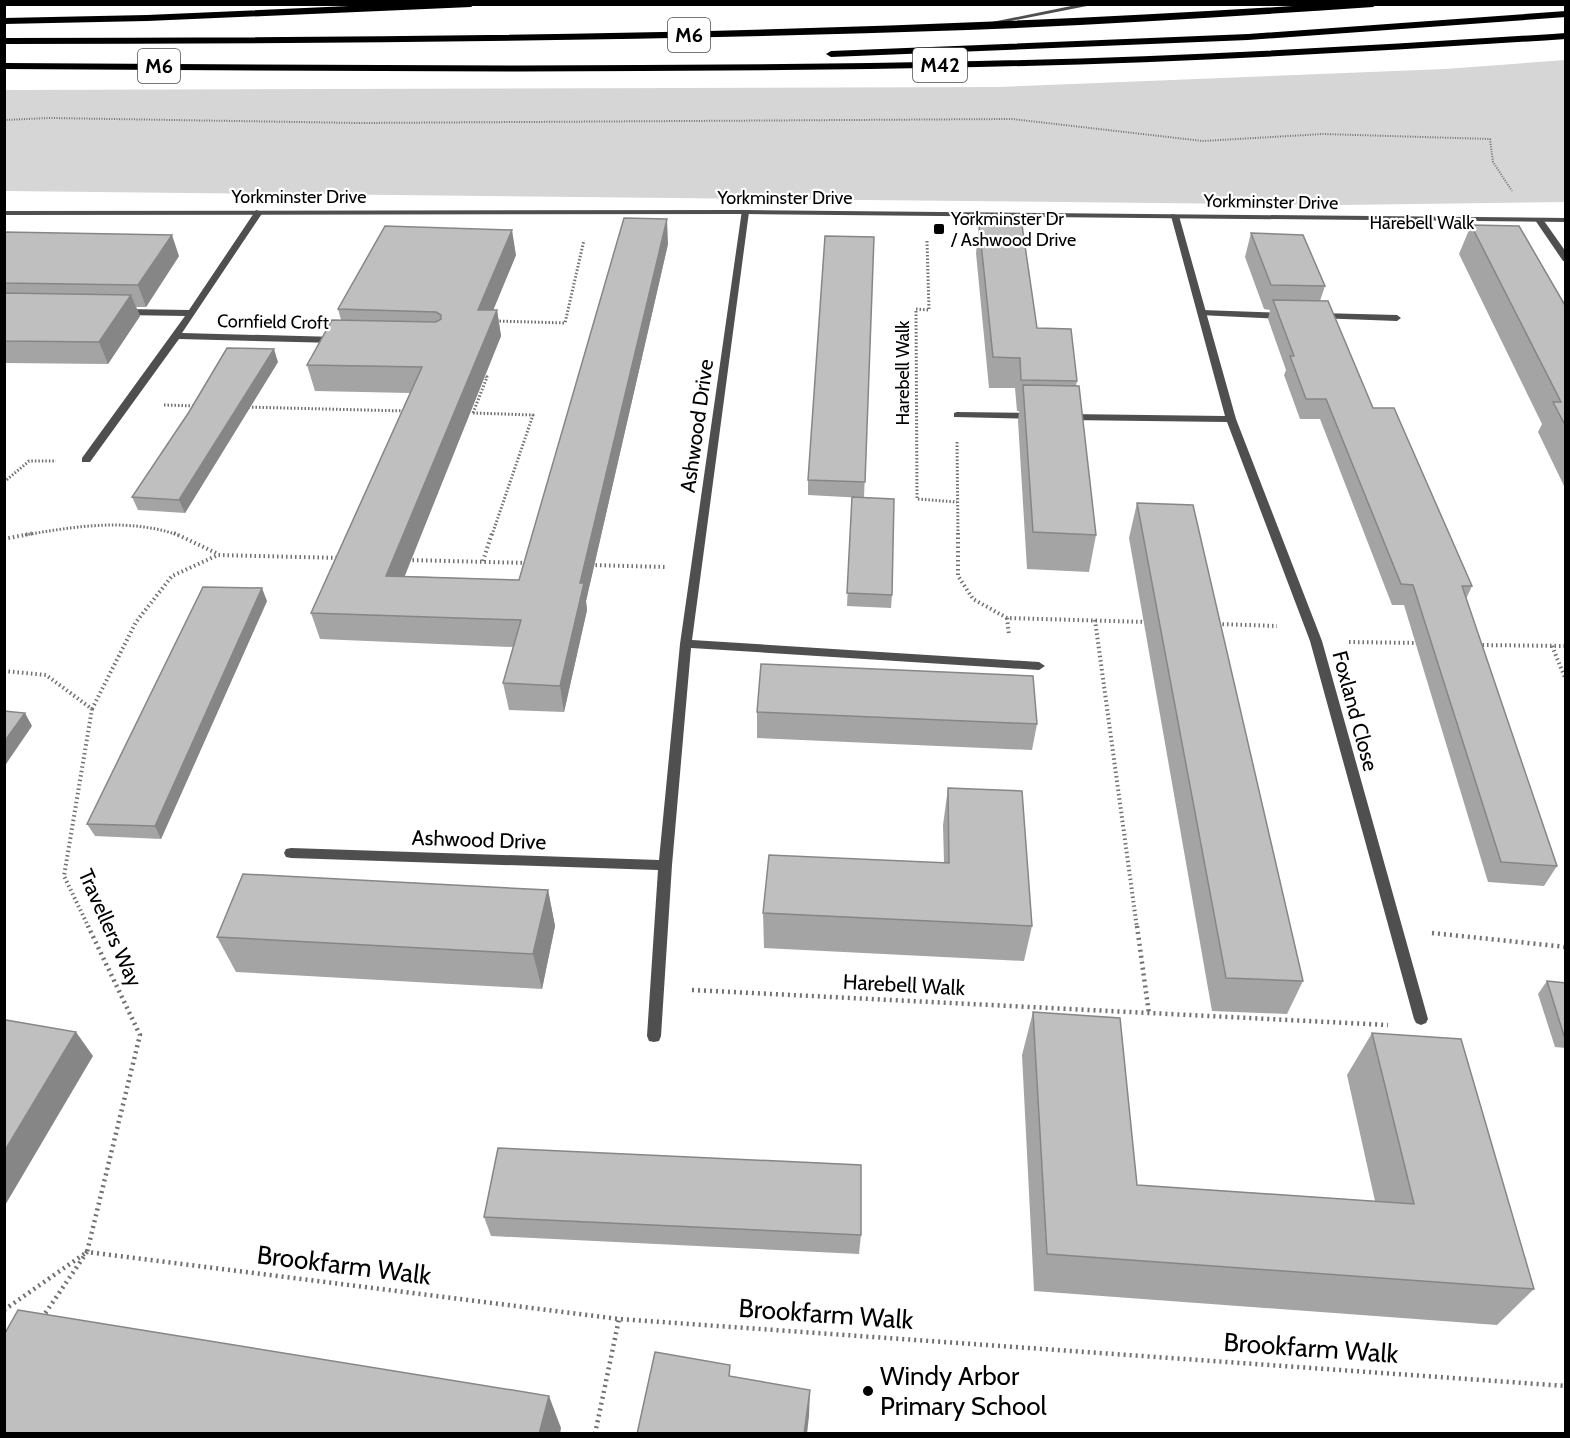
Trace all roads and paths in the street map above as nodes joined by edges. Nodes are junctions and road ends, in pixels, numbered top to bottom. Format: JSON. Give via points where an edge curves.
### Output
{"nodes":[{"id":1,"x":471,"y":4,"type":"edge"},
{"id":2,"x":1094,"y":4,"type":"edge"},
{"id":3,"x":1373,"y":4,"type":"edge"},
{"id":4,"x":1566,"y":14,"type":"edge"},
{"id":5,"x":4,"y":21,"type":"edge"},
{"id":6,"x":972,"y":26,"type":"junction"},
{"id":7,"x":1566,"y":36,"type":"edge"},
{"id":8,"x":4,"y":41,"type":"edge"},
{"id":9,"x":826,"y":55,"type":"dead end"},
{"id":10,"x":766,"y":56,"type":"dead end"},
{"id":11,"x":4,"y":66,"type":"edge"},
{"id":12,"x":313,"y":68,"type":"junction"},
{"id":13,"x":4,"y":120,"type":"edge"},
{"id":14,"x":259,"y":212,"type":"junction"},
{"id":15,"x":746,"y":212,"type":"junction"},
{"id":16,"x":4,"y":213,"type":"edge"},
{"id":17,"x":1175,"y":216,"type":"junction"},
{"id":18,"x":1539,"y":220,"type":"junction"},
{"id":19,"x":1566,"y":220,"type":"edge"},
{"id":20,"x":587,"y":231,"type":"dead end"},
{"id":21,"x":926,"y":234,"type":"dead end"},
{"id":22,"x":1566,"y":259,"type":"edge"},
{"id":23,"x":110,"y":311,"type":"edge"},
{"id":24,"x":191,"y":313,"type":"junction"},
{"id":25,"x":1202,"y":313,"type":"junction"},
{"id":26,"x":1294,"y":316,"type":"edge"},
{"id":27,"x":1305,"y":316,"type":"edge"},
{"id":28,"x":1397,"y":318,"type":"dead end"},
{"id":29,"x":485,"y":320,"type":"edge"},
{"id":30,"x":176,"y":336,"type":"junction"},
{"id":31,"x":349,"y":341,"type":"edge"},
{"id":32,"x":477,"y":370,"type":"edge"},
{"id":33,"x":128,"y":404,"type":"junction"},
{"id":34,"x":199,"y":406,"type":"edge"},
{"id":35,"x":235,"y":407,"type":"edge"},
{"id":36,"x":413,"y":411,"type":"edge"},
{"id":37,"x":957,"y":415,"type":"joint"},
{"id":38,"x":1040,"y":416,"type":"edge"},
{"id":39,"x":1052,"y":416,"type":"edge"},
{"id":40,"x":1231,"y":419,"type":"junction"},
{"id":41,"x":87,"y":460,"type":"joint"},
{"id":42,"x":4,"y":482,"type":"edge"},
{"id":43,"x":957,"y":501,"type":"junction"},
{"id":44,"x":4,"y":539,"type":"edge"},
{"id":45,"x":219,"y":555,"type":"junction"},
{"id":46,"x":343,"y":558,"type":"edge"},
{"id":47,"x":401,"y":560,"type":"edge"},
{"id":48,"x":482,"y":562,"type":"junction"},
{"id":49,"x":530,"y":563,"type":"edge"},
{"id":50,"x":590,"y":565,"type":"edge"},
{"id":51,"x":698,"y":567,"type":"junction"},
{"id":52,"x":1095,"y":620,"type":"junction"},
{"id":53,"x":1155,"y":622,"type":"edge"},
{"id":54,"x":1215,"y":624,"type":"edge"},
{"id":55,"x":1310,"y":627,"type":"junction"},
{"id":56,"x":1316,"y":641,"type":"junction"},
{"id":57,"x":686,"y":644,"type":"junction"},
{"id":58,"x":1422,"y":644,"type":"dead end"},
{"id":59,"x":1469,"y":645,"type":"edge"},
{"id":60,"x":1552,"y":646,"type":"junction"},
{"id":61,"x":1566,"y":646,"type":"edge"},
{"id":62,"x":1039,"y":666,"type":"dead end"},
{"id":63,"x":4,"y":671,"type":"edge"},
{"id":64,"x":1566,"y":680,"type":"edge"},
{"id":65,"x":92,"y":709,"type":"junction"},
{"id":66,"x":291,"y":853,"type":"dead end"},
{"id":67,"x":665,"y":865,"type":"junction"},
{"id":68,"x":1394,"y":929,"type":"junction"},
{"id":69,"x":1566,"y":947,"type":"edge"},
{"id":70,"x":657,"y":988,"type":"junction"},
{"id":71,"x":1149,"y":1014,"type":"junction"},
{"id":72,"x":1421,"y":1019,"type":"joint"},
{"id":73,"x":654,"y":1036,"type":"dead end"},
{"id":74,"x":87,"y":1252,"type":"junction"},
{"id":75,"x":4,"y":1310,"type":"edge"},
{"id":76,"x":619,"y":1319,"type":"junction"},
{"id":77,"x":36,"y":1326,"type":"edge"},
{"id":78,"x":1566,"y":1386,"type":"edge"},
{"id":79,"x":595,"y":1434,"type":"edge"}],
"edges":[{"from":1,"to":5,"type":"highway","number":"M6"},
{"from":2,"to":6,"type":"street"},
{"from":3,"to":6,"type":"highway","number":"M6"},
{"from":4,"to":9,"type":"highway","via":[[1248,37]]},
{"from":6,"to":8,"type":"highway","number":"M6","via":[[591,37]]},
{"from":7,"to":12,"type":"highway","number":"M42","via":[[1180,58],[891,66]]},
{"from":10,"to":12,"type":"highway","number":"M6"},
{"from":11,"to":12,"type":"highway","number":"M6"},
{"from":13,"to":18,"type":"path","via":[[633,123],[1012,119],[1203,141],[1323,134],[1490,139],[1493,162],[1513,194]]},
{"from":14,"to":15,"type":"street","name":"Yorkminster Drive"},
{"from":14,"to":16,"type":"street","name":"Yorkminster Drive"},
{"from":14,"to":24,"type":"street","name":"Cornfield Croft"},
{"from":15,"to":17,"type":"street","name":"Yorkminster Drive"},
{"from":15,"to":51,"type":"street","name":"Ashwood Drive"},
{"from":17,"to":18,"type":"street","name":"Yorkminster Drive"},
{"from":17,"to":25,"type":"street","name":"Foxland Close"},
{"from":18,"to":19,"type":"street","name":"Yorkminster Drive"},
{"from":18,"to":22,"type":"street"},
{"from":20,"to":29,"type":"path","via":[[565,323]]},
{"from":21,"to":43,"type":"path","name":"Harebell Walk","via":[[929,310],[916,309],[917,499]]},
{"from":23,"to":24,"type":"street","name":"Cornfield Croft"},
{"from":24,"to":30,"type":"street","name":"Cornfield Croft"},
{"from":25,"to":26,"type":"street"},
{"from":25,"to":40,"type":"street","name":"Foxland Close"},
{"from":27,"to":28,"type":"street"},
{"from":30,"to":31,"type":"street","name":"Cornfield Croft"},
{"from":30,"to":33,"type":"street","name":"Cornfield Croft"},
{"from":32,"to":48,"type":"path","via":[[487,377],[473,413],[533,415]]},
{"from":33,"to":34,"type":"path"},
{"from":33,"to":41,"type":"street","name":"Cornfield Croft"},
{"from":35,"to":36,"type":"path"},
{"from":37,"to":38,"type":"street"},
{"from":37,"to":43,"type":"path"},
{"from":39,"to":40,"type":"street"},
{"from":40,"to":55,"type":"street","name":"Foxland Close"},
{"from":41,"to":42,"type":"path","via":[[29,461]]},
{"from":43,"to":52,"type":"path","via":[[958,576],[972,599],[1007,618]]},
{"from":44,"to":45,"type":"path","via":[[80,526],[136,526],[183,536]]},
{"from":45,"to":46,"type":"path"},
{"from":45,"to":65,"type":"path","name":"Travellers Way","via":[[172,576],[136,622]]},
{"from":47,"to":48,"type":"path"},
{"from":48,"to":49,"type":"path"},
{"from":50,"to":51,"type":"path"},
{"from":51,"to":57,"type":"street","name":"Ashwood Drive"},
{"from":52,"to":53,"type":"path"},
{"from":52,"to":71,"type":"path"},
{"from":54,"to":55,"type":"path"},
{"from":55,"to":56,"type":"street","name":"Foxland Close"},
{"from":56,"to":58,"type":"path"},
{"from":56,"to":68,"type":"street","name":"Foxland Close"},
{"from":57,"to":62,"type":"street"},
{"from":57,"to":67,"type":"street","name":"Ashwood Drive"},
{"from":59,"to":60,"type":"path"},
{"from":60,"to":61,"type":"path"},
{"from":60,"to":64,"type":"path"},
{"from":63,"to":65,"type":"path","via":[[46,675]]},
{"from":65,"to":74,"type":"path","name":"Travellers Way","via":[[64,876],[140,1035]]},
{"from":66,"to":67,"type":"street","name":"Ashwood Drive"},
{"from":67,"to":70,"type":"street","name":"Ashwood Drive"},
{"from":68,"to":69,"type":"path"},
{"from":68,"to":72,"type":"street","name":"Foxland Close"},
{"from":70,"to":71,"type":"path","name":"Harebell Walk"},
{"from":70,"to":73,"type":"street","name":"Ashwood Drive"},
{"from":71,"to":72,"type":"path","name":"Harebell Walk","via":[[1384,1026]]},
{"from":74,"to":75,"type":"path"},
{"from":74,"to":76,"type":"path","name":"Brookfarm Walk"},
{"from":74,"to":77,"type":"path"},
{"from":76,"to":78,"type":"path","name":"Brookfarm Walk"},
{"from":76,"to":79,"type":"path"}]}
